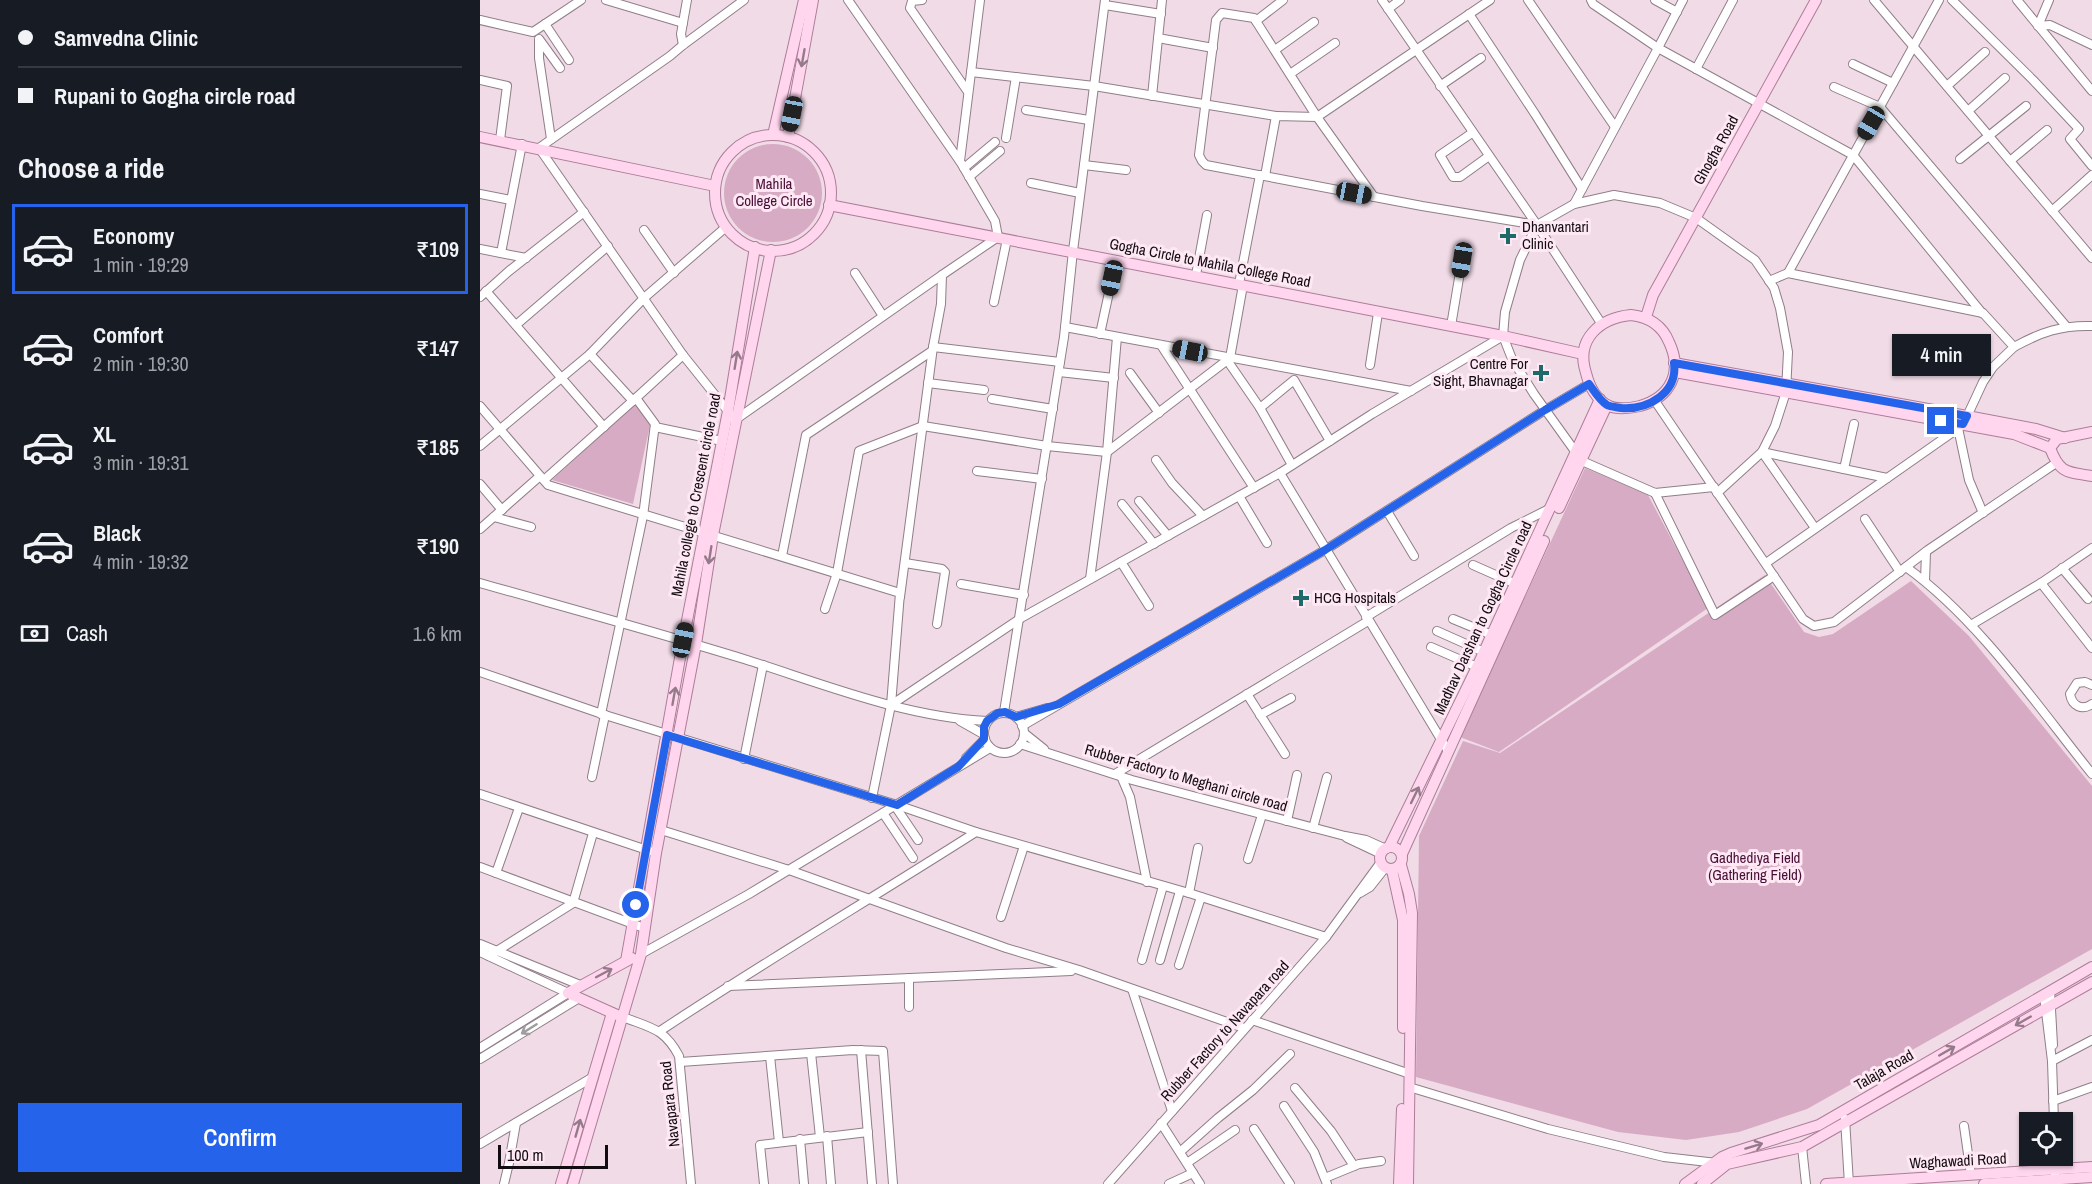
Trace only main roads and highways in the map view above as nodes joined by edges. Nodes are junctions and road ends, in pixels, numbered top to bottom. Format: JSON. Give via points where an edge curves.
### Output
{"nodes":[{"id":1,"x":804,"y":0,"type":"edge"},
{"id":2,"x":813,"y":0,"type":"edge"},
{"id":3,"x":1816,"y":0,"type":"edge"},
{"id":4,"x":773,"y":135,"type":"junction"},
{"id":5,"x":480,"y":136,"type":"edge"},
{"id":6,"x":788,"y":137,"type":"junction"},
{"id":7,"x":715,"y":186,"type":"junction"},
{"id":8,"x":830,"y":205,"type":"junction"},
{"id":9,"x":755,"y":248,"type":"junction"},
{"id":10,"x":771,"y":250,"type":"junction"},
{"id":11,"x":1646,"y":317,"type":"junction"},
{"id":12,"x":1583,"y":354,"type":"junction"},
{"id":13,"x":1675,"y":368,"type":"junction"},
{"id":14,"x":1604,"y":402,"type":"junction"},
{"id":15,"x":732,"y":416,"type":"junction"},
{"id":16,"x":1963,"y":423,"type":"junction"},
{"id":17,"x":2092,"y":432,"type":"edge"},
{"id":18,"x":2065,"y":438,"type":"junction"},
{"id":19,"x":2050,"y":448,"type":"junction"},
{"id":20,"x":2092,"y":476,"type":"edge"},
{"id":21,"x":1557,"y":505,"type":"junction"},
{"id":22,"x":709,"y":533,"type":"junction"},
{"id":23,"x":672,"y":737,"type":"junction"},
{"id":24,"x":1445,"y":746,"type":"junction"},
{"id":25,"x":651,"y":852,"type":"junction"},
{"id":26,"x":641,"y":954,"type":"junction"},
{"id":27,"x":626,"y":961,"type":"junction"},
{"id":28,"x":2092,"y":967,"type":"edge"},
{"id":29,"x":2092,"y":982,"type":"edge"},
{"id":30,"x":612,"y":1012,"type":"junction"},
{"id":31,"x":623,"y":1017,"type":"junction"},
{"id":32,"x":1407,"y":1073,"type":"junction"},
{"id":33,"x":1908,"y":1080,"type":"junction"},
{"id":34,"x":1844,"y":1117,"type":"junction"},
{"id":35,"x":2092,"y":1167,"type":"edge"},
{"id":36,"x":2055,"y":1178,"type":"edge"},
{"id":37,"x":2092,"y":1178,"type":"edge"},
{"id":38,"x":1849,"y":1183,"type":"edge"},
{"id":39,"x":561,"y":1184,"type":"edge"},
{"id":40,"x":573,"y":1184,"type":"edge"},
{"id":41,"x":1399,"y":1184,"type":"edge"},
{"id":42,"x":1408,"y":1184,"type":"edge"},
{"id":43,"x":1685,"y":1184,"type":"edge"},
{"id":44,"x":1702,"y":1184,"type":"edge"},
{"id":45,"x":1826,"y":1184,"type":"edge"},
{"id":46,"x":1984,"y":1184,"type":"edge"}],
"edges":[{"from":1,"to":4,"type":"main road"},
{"from":2,"to":6,"type":"main road","one_way":true},
{"from":3,"to":11,"type":"main road","name":"Ghogha Road","via":[[1653,295]]},
{"from":4,"to":6,"type":"main road"},
{"from":4,"to":7,"type":"main road","via":[[746,141],[731,152],[720,168]]},
{"from":5,"to":7,"type":"main road"},
{"from":6,"to":8,"type":"main road","via":[[815,153],[825,168]]},
{"from":7,"to":9,"type":"main road","via":[[717,207],[726,227],[740,241]]},
{"from":8,"to":10,"type":"main road","via":[[811,237],[795,247]]},
{"from":8,"to":12,"type":"main road","name":"Gogha Circle to Mahila College Road"},
{"from":9,"to":10,"type":"main road"},
{"from":15,"to":9,"type":"main road","name":"Mahila college to Crescent circle road","one_way":true},
{"from":10,"to":15,"type":"main road","name":"Mahila college to Crescent circle road"},
{"from":11,"to":12,"type":"main road","via":[[1617,316],[1601,323]]},
{"from":11,"to":13,"type":"main road","via":[[1665,332]]},
{"from":12,"to":14,"type":"main road","via":[[1589,384]]},
{"from":13,"to":14,"type":"main road","via":[[1666,392],[1655,401],[1631,408]]},
{"from":13,"to":16,"type":"main road"},
{"from":14,"to":21,"type":"main road","name":"Madhav Darshan to Gogha Circle road"},
{"from":15,"to":22,"type":"main road","name":"Mahila college to Crescent circle road"},
{"from":15,"to":22,"type":"main road","name":"Mahila college to Crescent circle road","via":[[722,441]]},
{"from":16,"to":18,"type":"main road","via":[[2036,429]]},
{"from":16,"to":19,"type":"main road","via":[[2014,434]]},
{"from":17,"to":18,"type":"main road"},
{"from":18,"to":19,"type":"main road","via":[[2057,439]]},
{"from":19,"to":20,"type":"main road","via":[[2056,462],[2067,471]]},
{"from":21,"to":24,"type":"main road","name":"Madhav Darshan to Gogha Circle road"},
{"from":21,"to":24,"type":"main road","name":"Madhav Darshan to Gogha Circle road","via":[[1477,667]]},
{"from":23,"to":22,"type":"main road","name":"Mahila college to Crescent circle road","one_way":true,"via":[[683,640]]},
{"from":22,"to":23,"type":"main road","name":"Mahila college to Crescent circle road","one_way":true,"via":[[696,644]]},
{"from":23,"to":25,"type":"main road","name":"Mahila college to Crescent circle road"},
{"from":23,"to":25,"type":"main road","name":"Mahila college to Crescent circle road","via":[[661,830]]},
{"from":24,"to":32,"type":"main road","name":"Madhav Darshan to Gogha Circle road","via":[[1390,859],[1403,920]]},
{"from":25,"to":26,"type":"main road","name":"Mahila college to Crescent circle road"},
{"from":25,"to":27,"type":"main road","name":"Mahila college to Crescent circle road"},
{"from":26,"to":27,"type":"main road"},
{"from":26,"to":31,"type":"main road","name":"Mahila college to Crescent circle road"},
{"from":30,"to":27,"type":"main road","one_way":true,"via":[[573,996],[580,986]]},
{"from":33,"to":28,"type":"main road","name":"Talaja Road","one_way":true},
{"from":29,"to":33,"type":"main road","name":"Talaja Road","one_way":true},
{"from":30,"to":31,"type":"main road"},
{"from":39,"to":30,"type":"main road","one_way":true},
{"from":31,"to":40,"type":"main road","name":"Mahila college to Crescent circle road"},
{"from":32,"to":41,"type":"main road"},
{"from":32,"to":42,"type":"main road"},
{"from":33,"to":34,"type":"main road","name":"Talaja Road"},
{"from":43,"to":34,"type":"main road","name":"Talaja Road","one_way":true,"via":[[1731,1153]]},
{"from":34,"to":44,"type":"main road","name":"Talaja Road","via":[[1802,1147],[1727,1164]]},
{"from":35,"to":36,"type":"main road","name":"Waghawadi Road"},
{"from":36,"to":37,"type":"main road","name":"Waghawadi Road"},
{"from":36,"to":38,"type":"main road","name":"Waghawadi Road","via":[[1971,1175]]},
{"from":36,"to":46,"type":"main road","name":"Waghawadi Road"},
{"from":38,"to":45,"type":"main road","name":"Waghawadi Road"}]}
